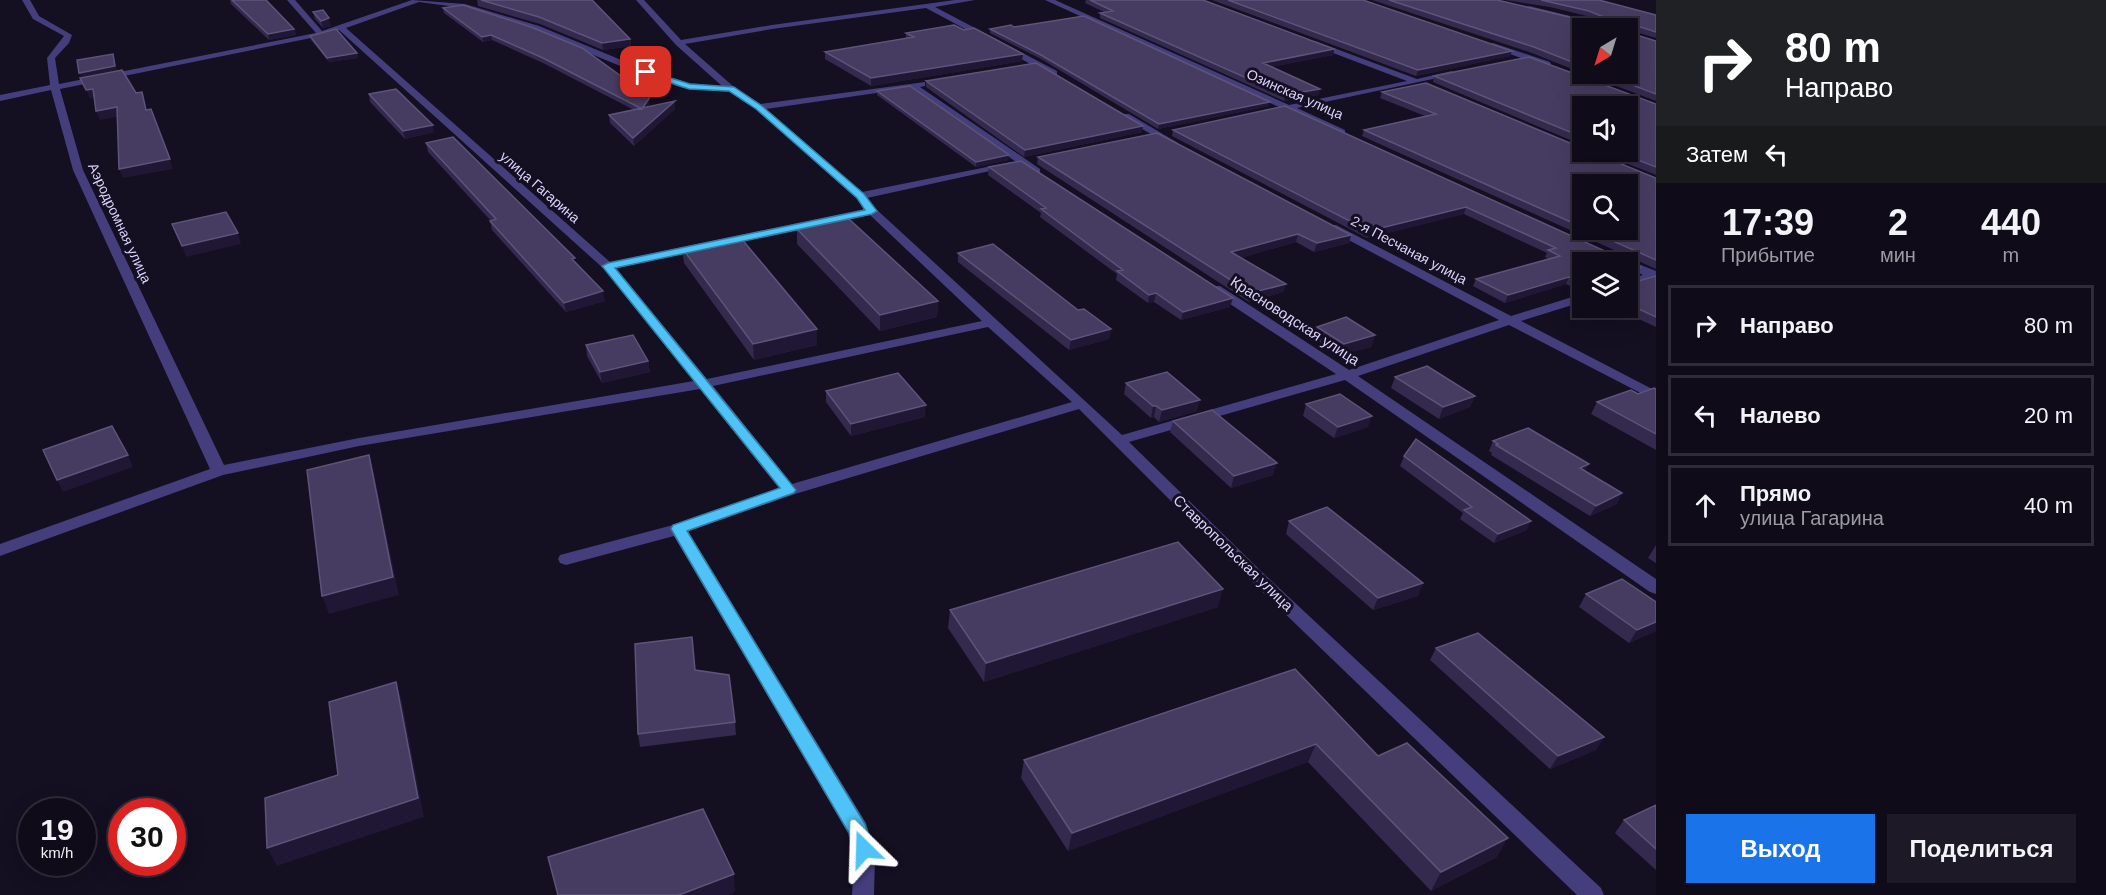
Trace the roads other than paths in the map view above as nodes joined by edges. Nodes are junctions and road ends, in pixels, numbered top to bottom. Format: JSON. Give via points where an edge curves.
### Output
{"nodes":[{"id":1,"x":26,"y":0,"type":"edge"},
{"id":2,"x":291,"y":0,"type":"edge"},
{"id":3,"x":418,"y":0,"type":"edge"},
{"id":4,"x":640,"y":0,"type":"edge"},
{"id":5,"x":971,"y":0,"type":"edge"},
{"id":6,"x":1049,"y":0,"type":"edge"},
{"id":7,"x":927,"y":6,"type":"junction"},
{"id":8,"x":1516,"y":6,"type":"edge"},
{"id":9,"x":1573,"y":18,"type":"edge"},
{"id":10,"x":340,"y":27,"type":"junction"},
{"id":11,"x":321,"y":34,"type":"junction"},
{"id":12,"x":1308,"y":41,"type":"edge"},
{"id":13,"x":1483,"y":42,"type":"edge"},
{"id":14,"x":679,"y":43,"type":"junction"},
{"id":15,"x":1528,"y":57,"type":"junction"},
{"id":16,"x":1506,"y":62,"type":"edge"},
{"id":17,"x":1037,"y":63,"type":"junction"},
{"id":18,"x":1014,"y":67,"type":"edge"},
{"id":19,"x":1560,"y":70,"type":"edge"},
{"id":20,"x":1462,"y":72,"type":"edge"},
{"id":21,"x":935,"y":81,"type":"edge"},
{"id":22,"x":1067,"y":81,"type":"edge"},
{"id":23,"x":1417,"y":81,"type":"junction"},
{"id":24,"x":912,"y":85,"type":"junction"},
{"id":25,"x":1428,"y":86,"type":"edge"},
{"id":26,"x":55,"y":88,"type":"junction"},
{"id":27,"x":731,"y":88,"type":"junction"},
{"id":28,"x":0,"y":98,"type":"edge"},
{"id":29,"x":1288,"y":107,"type":"junction"},
{"id":30,"x":759,"y":108,"type":"junction"},
{"id":31,"x":1118,"y":111,"type":"edge"},
{"id":32,"x":1253,"y":115,"type":"edge"},
{"id":33,"x":1171,"y":133,"type":"edge"},
{"id":34,"x":1153,"y":137,"type":"junction"},
{"id":35,"x":1353,"y":137,"type":"edge"},
{"id":36,"x":1180,"y":146,"type":"edge"},
{"id":37,"x":1027,"y":160,"type":"junction"},
{"id":38,"x":1050,"y":181,"type":"edge"},
{"id":39,"x":860,"y":196,"type":"junction"},
{"id":40,"x":872,"y":211,"type":"junction"},
{"id":41,"x":1324,"y":222,"type":"edge"},
{"id":42,"x":608,"y":266,"type":"junction"},
{"id":43,"x":1638,"y":268,"type":"edge"},
{"id":44,"x":1656,"y":276,"type":"edge"},
{"id":45,"x":1638,"y":281,"type":"edge"},
{"id":46,"x":1209,"y":284,"type":"edge"},
{"id":47,"x":1572,"y":301,"type":"edge"},
{"id":48,"x":1510,"y":320,"type":"junction"},
{"id":49,"x":991,"y":323,"type":"junction"},
{"id":50,"x":1347,"y":375,"type":"junction"},
{"id":51,"x":705,"y":384,"type":"junction"},
{"id":52,"x":1656,"y":397,"type":"edge"},
{"id":53,"x":1082,"y":404,"type":"junction"},
{"id":54,"x":1118,"y":441,"type":"junction"},
{"id":55,"x":219,"y":471,"type":"junction"},
{"id":56,"x":789,"y":490,"type":"junction"},
{"id":57,"x":678,"y":529,"type":"junction"},
{"id":58,"x":0,"y":550,"type":"edge"},
{"id":59,"x":566,"y":559,"type":"dead end"},
{"id":60,"x":1656,"y":588,"type":"edge"},
{"id":61,"x":863,"y":895,"type":"edge"},
{"id":62,"x":1593,"y":895,"type":"edge"}],
"edges":[{"from":1,"to":26,"type":"street","name":"Аэродромная улица","via":[[36,17],[68,35],[51,58]]},
{"from":2,"to":11,"type":"street"},
{"from":3,"to":10,"type":"street"},
{"from":3,"to":27,"type":"street","via":[[465,6],[536,28],[686,86]]},
{"from":4,"to":14,"type":"street","name":"Ставропольская улица"},
{"from":5,"to":7,"type":"street"},
{"from":6,"to":29,"type":"street","name":"Озинская улица"},
{"from":7,"to":14,"type":"street"},
{"from":7,"to":17,"type":"street"},
{"from":8,"to":9,"type":"street"},
{"from":10,"to":11,"type":"street"},
{"from":10,"to":42,"type":"street","name":"улица Гагарина"},
{"from":11,"to":26,"type":"street"},
{"from":12,"to":23,"type":"street"},
{"from":13,"to":15,"type":"street"},
{"from":14,"to":27,"type":"street","name":"Ставропольская улица"},
{"from":15,"to":16,"type":"street"},
{"from":15,"to":19,"type":"street"},
{"from":17,"to":18,"type":"street"},
{"from":17,"to":22,"type":"street"},
{"from":20,"to":23,"type":"street"},
{"from":21,"to":24,"type":"street"},
{"from":23,"to":25,"type":"street"},
{"from":23,"to":29,"type":"street"},
{"from":24,"to":30,"type":"street"},
{"from":24,"to":37,"type":"street"},
{"from":26,"to":28,"type":"street"},
{"from":26,"to":55,"type":"street","name":"Аэродромная улица","via":[[78,170]]},
{"from":27,"to":30,"type":"street","name":"Ставропольская улица"},
{"from":29,"to":32,"type":"street"},
{"from":29,"to":35,"type":"street","name":"Озинская улица"},
{"from":30,"to":39,"type":"street","name":"Ставропольская улица"},
{"from":31,"to":34,"type":"street"},
{"from":33,"to":34,"type":"street"},
{"from":34,"to":36,"type":"street"},
{"from":37,"to":38,"type":"street"},
{"from":37,"to":39,"type":"street"},
{"from":39,"to":40,"type":"street","name":"Ставропольская улица"},
{"from":40,"to":42,"type":"street"},
{"from":40,"to":49,"type":"street","name":"Ставропольская улица"},
{"from":41,"to":48,"type":"street","name":"2-я Песчаная улица"},
{"from":42,"to":51,"type":"street","name":"улица Гагарина"},
{"from":43,"to":44,"type":"street"},
{"from":44,"to":45,"type":"street"},
{"from":46,"to":50,"type":"street","name":"Красноводская улица"},
{"from":47,"to":48,"type":"street"},
{"from":48,"to":50,"type":"street"},
{"from":48,"to":52,"type":"street","name":"2-я Песчаная улица"},
{"from":49,"to":51,"type":"street"},
{"from":49,"to":53,"type":"street","name":"Ставропольская улица"},
{"from":50,"to":54,"type":"street"},
{"from":50,"to":60,"type":"street","name":"Красноводская улица"},
{"from":51,"to":55,"type":"street","via":[[358,442]]},
{"from":51,"to":56,"type":"street","name":"улица Гагарина"},
{"from":53,"to":54,"type":"street","name":"Ставропольская улица"},
{"from":53,"to":56,"type":"street"},
{"from":54,"to":62,"type":"street","name":"Ставропольская улица"},
{"from":55,"to":58,"type":"street"},
{"from":56,"to":57,"type":"street"},
{"from":57,"to":59,"type":"street"},
{"from":57,"to":61,"type":"street","via":[[858,830],[866,868]]}]}
